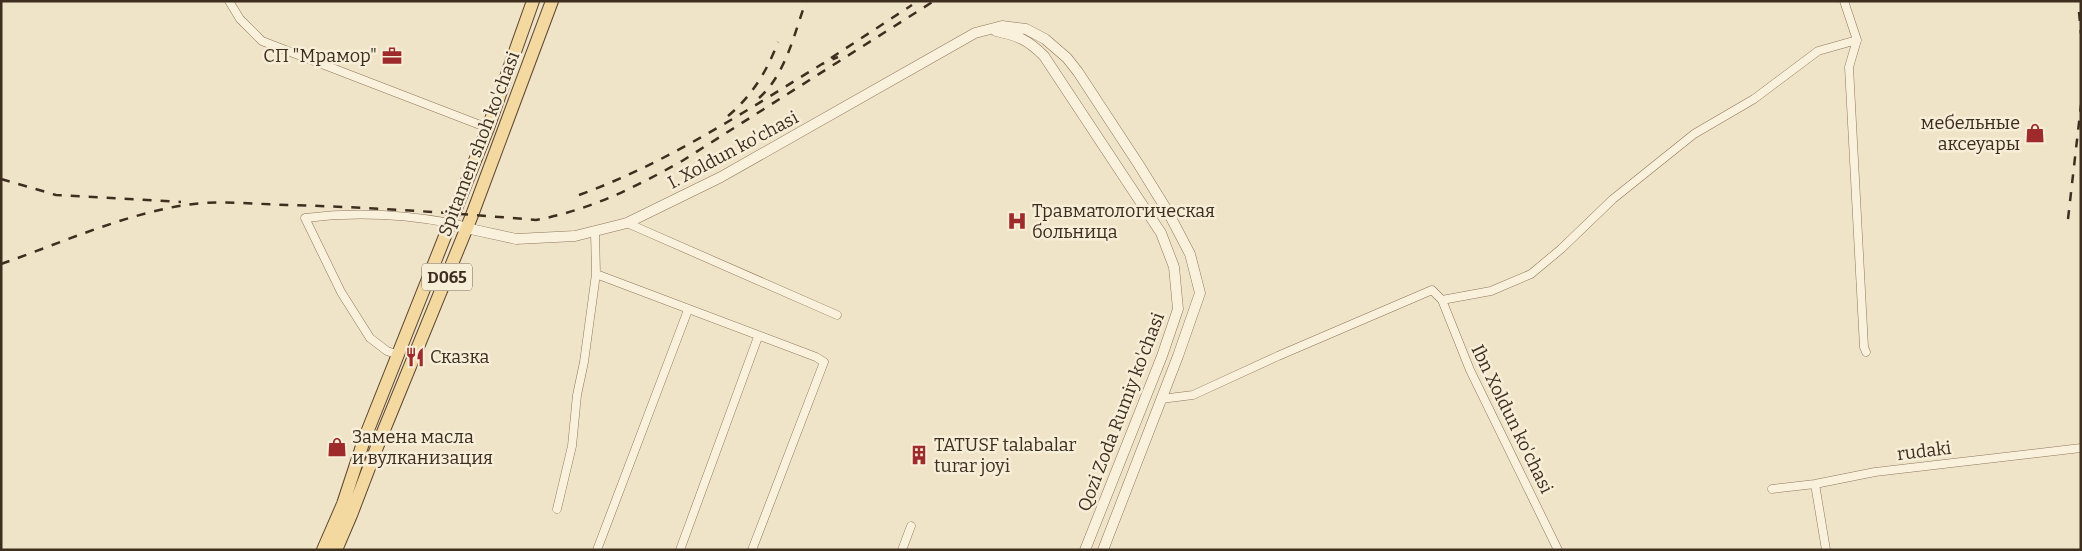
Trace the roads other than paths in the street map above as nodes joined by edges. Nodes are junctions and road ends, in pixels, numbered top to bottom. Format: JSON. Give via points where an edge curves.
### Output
{"nodes":[{"id":1,"x":229,"y":1,"type":"edge"},
{"id":2,"x":533,"y":1,"type":"edge"},
{"id":3,"x":552,"y":1,"type":"edge"},
{"id":4,"x":1844,"y":1,"type":"edge"},
{"id":5,"x":1015,"y":27,"type":"joint"},
{"id":6,"x":987,"y":30,"type":"junction"},
{"id":7,"x":1857,"y":40,"type":"junction"},
{"id":8,"x":488,"y":128,"type":"junction"},
{"id":9,"x":450,"y":223,"type":"junction"},
{"id":10,"x":627,"y":223,"type":"junction"},
{"id":11,"x":466,"y":228,"type":"junction"},
{"id":12,"x":595,"y":232,"type":"junction"},
{"id":13,"x":596,"y":274,"type":"junction"},
{"id":14,"x":1442,"y":300,"type":"junction"},
{"id":15,"x":688,"y":310,"type":"junction"},
{"id":16,"x":837,"y":315,"type":"dead end"},
{"id":17,"x":758,"y":337,"type":"junction"},
{"id":18,"x":1866,"y":352,"type":"dead end"},
{"id":19,"x":399,"y":354,"type":"junction"},
{"id":20,"x":1161,"y":399,"type":"junction"},
{"id":21,"x":2081,"y":448,"type":"edge"},
{"id":22,"x":1815,"y":484,"type":"junction"},
{"id":23,"x":1772,"y":489,"type":"dead end"},
{"id":24,"x":557,"y":509,"type":"dead end"},
{"id":25,"x":911,"y":526,"type":"dead end"},
{"id":26,"x":322,"y":550,"type":"edge"},
{"id":27,"x":336,"y":550,"type":"edge"},
{"id":28,"x":598,"y":550,"type":"edge"},
{"id":29,"x":680,"y":550,"type":"edge"},
{"id":30,"x":752,"y":550,"type":"edge"},
{"id":31,"x":902,"y":550,"type":"edge"},
{"id":32,"x":1085,"y":550,"type":"edge"},
{"id":33,"x":1103,"y":550,"type":"edge"},
{"id":34,"x":1558,"y":550,"type":"edge"},
{"id":35,"x":1826,"y":550,"type":"edge"}],
"edges":[{"from":1,"to":8,"type":"street","via":[[240,19],[262,41]]},
{"from":2,"to":8,"type":"main road","name":"Spitamen shoh ko'chasi","number":"D065"},
{"from":3,"to":11,"type":"main road","name":"Spitamen shoh ko'chasi","number":"D065"},
{"from":4,"to":7,"type":"street"},
{"from":5,"to":6,"type":"street","name":"I. Xoldun ko'chasi"},
{"from":5,"to":20,"type":"street","name":"Qozi Zoda Rumiy ko'chasi","via":[[1045,39],[1078,72],[1140,165],[1190,254],[1200,293]]},
{"from":6,"to":10,"type":"street","name":"I. Xoldun ko'chasi","via":[[975,33],[721,177]]},
{"from":6,"to":32,"type":"street","name":"Qozi Zoda Rumiy ko'chasi","via":[[1030,42],[1044,56],[1161,233],[1174,267],[1178,309]]},
{"from":7,"to":14,"type":"street","via":[[1818,51],[1754,99],[1694,134],[1613,199],[1561,250],[1531,274],[1491,291]]},
{"from":7,"to":18,"type":"street","via":[[1849,67]]},
{"from":8,"to":9,"type":"main road","name":"Spitamen shoh ko'chasi","number":"D065"},
{"from":9,"to":11,"type":"street","name":"I. Xoldun ko'chasi"},
{"from":9,"to":19,"type":"main road","name":"Spitamen shoh ko'chasi","number":"D065"},
{"from":9,"to":19,"type":"street","via":[[420,217],[340,213],[305,218],[342,292],[370,338]]},
{"from":10,"to":12,"type":"street","name":"I. Xoldun ko'chasi"},
{"from":10,"to":16,"type":"street"},
{"from":11,"to":12,"type":"street","name":"I. Xoldun ko'chasi","via":[[516,239]]},
{"from":11,"to":27,"type":"main road","name":"Spitamen shoh ko'chasi","number":"D065"},
{"from":12,"to":13,"type":"street"},
{"from":13,"to":15,"type":"street"},
{"from":13,"to":24,"type":"street","via":[[572,446]]},
{"from":14,"to":20,"type":"street","via":[[1432,290],[1426,292],[1192,395]]},
{"from":14,"to":34,"type":"street","name":"Ibn Xoldun ko'chasi","via":[[1470,370]]},
{"from":15,"to":17,"type":"street"},
{"from":15,"to":28,"type":"street"},
{"from":17,"to":29,"type":"street"},
{"from":17,"to":30,"type":"street","via":[[824,362]]},
{"from":19,"to":26,"type":"main road","name":"Spitamen shoh ko'chasi","number":"D065","via":[[364,440],[344,504]]},
{"from":20,"to":33,"type":"street","name":"Qozi Zoda Rumiy ko'chasi"},
{"from":21,"to":22,"type":"street","name":"rudaki","via":[[1876,472]]},
{"from":22,"to":23,"type":"street","name":"rudaki"},
{"from":22,"to":35,"type":"street"},
{"from":25,"to":31,"type":"street"}]}
